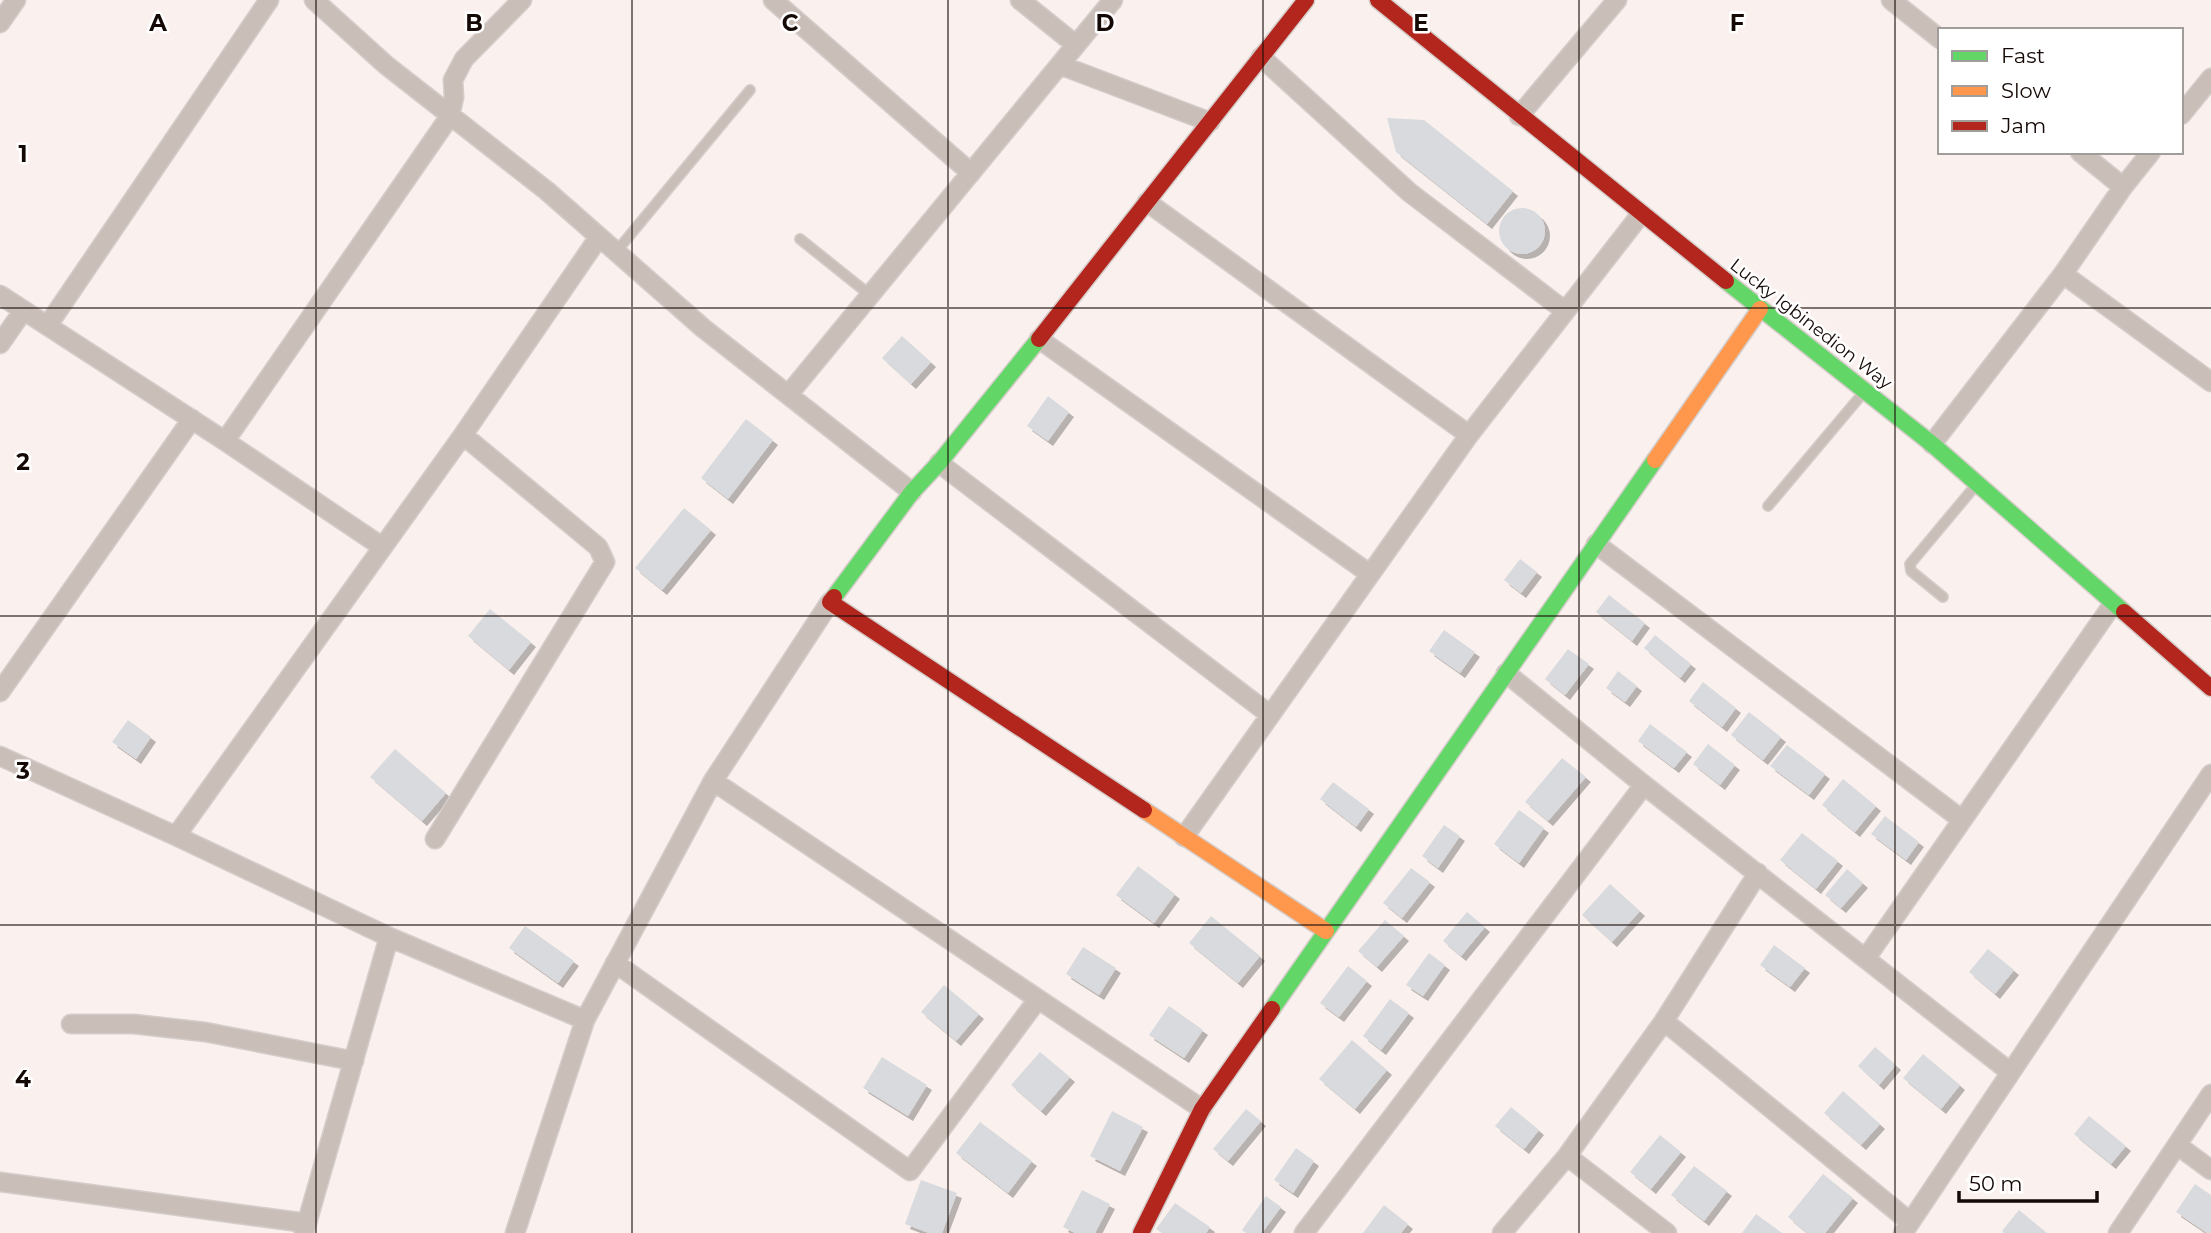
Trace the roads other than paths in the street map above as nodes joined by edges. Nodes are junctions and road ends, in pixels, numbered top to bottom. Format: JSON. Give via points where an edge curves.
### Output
{"nodes":[{"id":1,"x":16,"y":0,"type":"edge"},
{"id":2,"x":269,"y":0,"type":"edge"},
{"id":3,"x":314,"y":0,"type":"edge"},
{"id":4,"x":522,"y":0,"type":"edge"},
{"id":5,"x":773,"y":0,"type":"edge"},
{"id":6,"x":1020,"y":0,"type":"edge"},
{"id":7,"x":1113,"y":0,"type":"edge"},
{"id":8,"x":1306,"y":0,"type":"edge"},
{"id":9,"x":1378,"y":0,"type":"edge"},
{"id":10,"x":1617,"y":0,"type":"edge"},
{"id":11,"x":1891,"y":0,"type":"edge"},
{"id":12,"x":0,"y":23,"type":"edge"},
{"id":13,"x":1938,"y":37,"type":"edge"},
{"id":14,"x":1076,"y":45,"type":"junction"},
{"id":15,"x":1261,"y":57,"type":"junction"},
{"id":16,"x":1060,"y":65,"type":"junction"},
{"id":17,"x":2211,"y":78,"type":"edge"},
{"id":18,"x":750,"y":90,"type":"dead end"},
{"id":19,"x":2183,"y":113,"type":"edge"},
{"id":20,"x":450,"y":116,"type":"junction"},
{"id":21,"x":1520,"y":116,"type":"junction"},
{"id":22,"x":1210,"y":122,"type":"junction"},
{"id":23,"x":2082,"y":154,"type":"edge"},
{"id":24,"x":2149,"y":154,"type":"edge"},
{"id":25,"x":971,"y":173,"type":"junction"},
{"id":26,"x":2123,"y":187,"type":"junction"},
{"id":27,"x":1147,"y":202,"type":"junction"},
{"id":28,"x":1641,"y":214,"type":"junction"},
{"id":29,"x":599,"y":237,"type":"junction"},
{"id":30,"x":800,"y":239,"type":"dead end"},
{"id":31,"x":616,"y":252,"type":"junction"},
{"id":32,"x":2063,"y":274,"type":"junction"},
{"id":33,"x":0,"y":295,"type":"edge"},
{"id":34,"x":870,"y":295,"type":"junction"},
{"id":35,"x":1760,"y":309,"type":"junction"},
{"id":36,"x":23,"y":311,"type":"junction"},
{"id":37,"x":1565,"y":311,"type":"junction"},
{"id":38,"x":48,"y":326,"type":"junction"},
{"id":39,"x":1039,"y":339,"type":"junction"},
{"id":40,"x":0,"y":344,"type":"edge"},
{"id":41,"x":2211,"y":382,"type":"edge"},
{"id":42,"x":1865,"y":391,"type":"junction"},
{"id":43,"x":789,"y":395,"type":"junction"},
{"id":44,"x":192,"y":419,"type":"junction"},
{"id":45,"x":463,"y":435,"type":"junction"},
{"id":46,"x":1469,"y":435,"type":"junction"},
{"id":47,"x":225,"y":441,"type":"junction"},
{"id":48,"x":1932,"y":444,"type":"junction"},
{"id":49,"x":939,"y":463,"type":"junction"},
{"id":50,"x":1977,"y":484,"type":"junction"},
{"id":51,"x":912,"y":492,"type":"junction"},
{"id":52,"x":1768,"y":506,"type":"dead end"},
{"id":53,"x":1596,"y":544,"type":"junction"},
{"id":54,"x":381,"y":546,"type":"junction"},
{"id":55,"x":1370,"y":574,"type":"junction"},
{"id":56,"x":1943,"y":597,"type":"dead end"},
{"id":57,"x":830,"y":602,"type":"junction"},
{"id":58,"x":2113,"y":604,"type":"junction"},
{"id":59,"x":1506,"y":673,"type":"junction"},
{"id":60,"x":2211,"y":688,"type":"edge"},
{"id":61,"x":0,"y":692,"type":"edge"},
{"id":62,"x":1269,"y":714,"type":"junction"},
{"id":63,"x":0,"y":756,"type":"edge"},
{"id":64,"x":2211,"y":774,"type":"edge"},
{"id":65,"x":713,"y":781,"type":"junction"},
{"id":66,"x":1644,"y":785,"type":"junction"},
{"id":67,"x":1962,"y":820,"type":"junction"},
{"id":68,"x":176,"y":836,"type":"junction"},
{"id":69,"x":1184,"y":836,"type":"junction"},
{"id":70,"x":435,"y":839,"type":"dead end"},
{"id":71,"x":1758,"y":873,"type":"junction"},
{"id":72,"x":1326,"y":931,"type":"junction"},
{"id":73,"x":390,"y":937,"type":"junction"},
{"id":74,"x":1866,"y":958,"type":"junction"},
{"id":75,"x":615,"y":963,"type":"junction"},
{"id":76,"x":1038,"y":999,"type":"junction"},
{"id":77,"x":585,"y":1020,"type":"junction"},
{"id":78,"x":1664,"y":1021,"type":"junction"},
{"id":79,"x":71,"y":1024,"type":"dead end"},
{"id":80,"x":354,"y":1061,"type":"junction"},
{"id":81,"x":2010,"y":1072,"type":"junction"},
{"id":82,"x":2211,"y":1094,"type":"edge"},
{"id":83,"x":1202,"y":1109,"type":"junction"},
{"id":84,"x":2177,"y":1145,"type":"junction"},
{"id":85,"x":1567,"y":1156,"type":"junction"},
{"id":86,"x":2211,"y":1170,"type":"edge"},
{"id":87,"x":0,"y":1182,"type":"edge"},
{"id":88,"x":305,"y":1228,"type":"edge"},
{"id":89,"x":1906,"y":1228,"type":"edge"},
{"id":90,"x":514,"y":1233,"type":"edge"},
{"id":91,"x":1141,"y":1233,"type":"edge"},
{"id":92,"x":1304,"y":1233,"type":"edge"},
{"id":93,"x":1502,"y":1233,"type":"edge"},
{"id":94,"x":1667,"y":1233,"type":"edge"},
{"id":95,"x":2118,"y":1233,"type":"edge"}],
"edges":[{"from":1,"to":12,"type":"street"},
{"from":2,"to":38,"type":"street"},
{"from":3,"to":20,"type":"street"},
{"from":4,"to":20,"type":"street","via":[[464,59],[453,80]]},
{"from":5,"to":25,"type":"street"},
{"from":6,"to":14,"type":"street"},
{"from":7,"to":14,"type":"street"},
{"from":8,"to":15,"type":"street"},
{"from":9,"to":21,"type":"street","name":"Lucky Igbinedion Way"},
{"from":10,"to":21,"type":"street"},
{"from":11,"to":13,"type":"street"},
{"from":14,"to":16,"type":"street"},
{"from":15,"to":22,"type":"street"},
{"from":15,"to":37,"type":"street","via":[[1409,192]]},
{"from":16,"to":22,"type":"street"},
{"from":16,"to":25,"type":"street"},
{"from":17,"to":19,"type":"street"},
{"from":18,"to":31,"type":"lane"},
{"from":20,"to":29,"type":"street"},
{"from":20,"to":47,"type":"street"},
{"from":21,"to":28,"type":"street","name":"Lucky Igbinedion Way"},
{"from":22,"to":27,"type":"street"},
{"from":23,"to":26,"type":"street"},
{"from":24,"to":26,"type":"street"},
{"from":25,"to":34,"type":"street"},
{"from":26,"to":32,"type":"street"},
{"from":27,"to":39,"type":"street"},
{"from":27,"to":46,"type":"street"},
{"from":28,"to":35,"type":"street","name":"Lucky Igbinedion Way"},
{"from":28,"to":37,"type":"street"},
{"from":29,"to":31,"type":"street"},
{"from":29,"to":45,"type":"street"},
{"from":30,"to":34,"type":"lane"},
{"from":31,"to":43,"type":"street"},
{"from":32,"to":41,"type":"street"},
{"from":32,"to":48,"type":"street"},
{"from":33,"to":36,"type":"street"},
{"from":34,"to":43,"type":"street"},
{"from":35,"to":42,"type":"street","name":"Lucky Igbinedion Way"},
{"from":35,"to":53,"type":"street"},
{"from":36,"to":38,"type":"street"},
{"from":36,"to":40,"type":"street"},
{"from":37,"to":46,"type":"street"},
{"from":38,"to":44,"type":"street"},
{"from":39,"to":49,"type":"street"},
{"from":39,"to":55,"type":"street"},
{"from":42,"to":48,"type":"street","name":"Lucky Igbinedion Way"},
{"from":42,"to":52,"type":"lane"},
{"from":43,"to":51,"type":"street"},
{"from":44,"to":47,"type":"street"},
{"from":44,"to":61,"type":"street"},
{"from":45,"to":54,"type":"street"},
{"from":45,"to":70,"type":"street","via":[[598,547],[605,562]]},
{"from":46,"to":55,"type":"street"},
{"from":47,"to":54,"type":"street"},
{"from":48,"to":50,"type":"street","name":"Lucky Igbinedion Way"},
{"from":49,"to":51,"type":"street"},
{"from":49,"to":62,"type":"street"},
{"from":50,"to":56,"type":"lane","via":[[1910,564],[1911,571]]},
{"from":50,"to":58,"type":"street","name":"Lucky Igbinedion Way"},
{"from":51,"to":57,"type":"street"},
{"from":53,"to":59,"type":"street"},
{"from":53,"to":67,"type":"street"},
{"from":54,"to":68,"type":"street"},
{"from":55,"to":62,"type":"street"},
{"from":57,"to":65,"type":"street"},
{"from":57,"to":69,"type":"street"},
{"from":58,"to":60,"type":"street","name":"Lucky Igbinedion Way"},
{"from":58,"to":67,"type":"street"},
{"from":59,"to":66,"type":"street"},
{"from":59,"to":72,"type":"street"},
{"from":62,"to":69,"type":"street"},
{"from":63,"to":68,"type":"street"},
{"from":64,"to":81,"type":"street"},
{"from":65,"to":75,"type":"street"},
{"from":65,"to":76,"type":"street"},
{"from":66,"to":71,"type":"street"},
{"from":66,"to":92,"type":"street"},
{"from":67,"to":74,"type":"street"},
{"from":68,"to":73,"type":"street"},
{"from":69,"to":72,"type":"street"},
{"from":71,"to":74,"type":"street"},
{"from":71,"to":78,"type":"street"},
{"from":72,"to":83,"type":"street"},
{"from":73,"to":77,"type":"street"},
{"from":73,"to":80,"type":"street"},
{"from":74,"to":81,"type":"street"},
{"from":75,"to":76,"type":"street","via":[[910,1171]]},
{"from":75,"to":77,"type":"street"},
{"from":76,"to":83,"type":"street"},
{"from":77,"to":90,"type":"street"},
{"from":78,"to":85,"type":"street"},
{"from":78,"to":89,"type":"street"},
{"from":79,"to":80,"type":"street","via":[[134,1024],[193,1031]]},
{"from":80,"to":88,"type":"street"},
{"from":81,"to":89,"type":"street"},
{"from":82,"to":84,"type":"street"},
{"from":83,"to":91,"type":"street"},
{"from":84,"to":86,"type":"street"},
{"from":84,"to":95,"type":"street"},
{"from":85,"to":93,"type":"street"},
{"from":85,"to":94,"type":"street"},
{"from":87,"to":88,"type":"street"}]}
